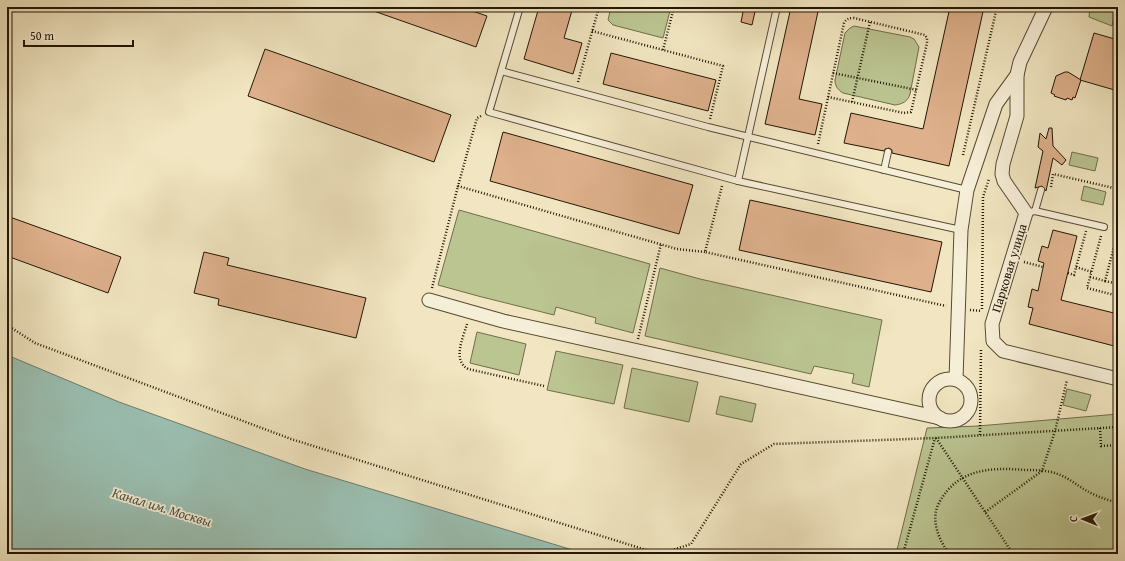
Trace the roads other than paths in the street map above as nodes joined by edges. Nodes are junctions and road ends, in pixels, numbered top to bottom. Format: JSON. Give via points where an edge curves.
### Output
{"nodes":[{"id":1,"x":520,"y":7,"type":"edge"},
{"id":2,"x":777,"y":7,"type":"edge"},
{"id":3,"x":1046,"y":7,"type":"edge"},
{"id":4,"x":501,"y":71,"type":"junction"},
{"id":5,"x":1017,"y":75,"type":"junction"},
{"id":6,"x":748,"y":137,"type":"junction"},
{"id":7,"x":888,"y":152,"type":"dead end"},
{"id":8,"x":884,"y":170,"type":"junction"},
{"id":9,"x":738,"y":181,"type":"junction"},
{"id":10,"x":967,"y":190,"type":"junction"},
{"id":11,"x":1040,"y":192,"type":"road end"},
{"id":12,"x":1030,"y":212,"type":"junction"},
{"id":13,"x":1104,"y":227,"type":"road end"},
{"id":14,"x":961,"y":230,"type":"junction"},
{"id":15,"x":429,"y":300,"type":"road end"},
{"id":16,"x":956,"y":379,"type":"junction"},
{"id":17,"x":1118,"y":379,"type":"edge"},
{"id":18,"x":940,"y":418,"type":"junction"}],
"edges":[{"from":1,"to":4,"type":"lane"},
{"from":2,"to":6,"type":"lane"},
{"from":3,"to":5,"type":"street","name":"Парковая улица","via":[[1020,62]]},
{"from":4,"to":6,"type":"lane"},
{"from":4,"to":9,"type":"lane","via":[[489,112]]},
{"from":5,"to":10,"type":"street","via":[[996,104]]},
{"from":5,"to":12,"type":"street","name":"Парковая улица","via":[[1017,116],[1002,174],[1004,181]]},
{"from":6,"to":8,"type":"lane"},
{"from":6,"to":9,"type":"lane"},
{"from":7,"to":8,"type":"lane"},
{"from":8,"to":10,"type":"lane"},
{"from":9,"to":14,"type":"lane"},
{"from":10,"to":14,"type":"street"},
{"from":11,"to":12,"type":"lane"},
{"from":12,"to":13,"type":"lane"},
{"from":12,"to":17,"type":"street","name":"Парковая улица","via":[[992,324],[993,340],[1003,351]]},
{"from":14,"to":16,"type":"street"},
{"from":15,"to":18,"type":"street","via":[[503,321]]},
{"from":16,"to":18,"type":"street","via":[[943,380],[932,388],[929,402],[931,409]]},
{"from":16,"to":18,"type":"street","via":[[966,386],[969,392],[971,398],[968,410],[964,415],[952,420]]}]}
